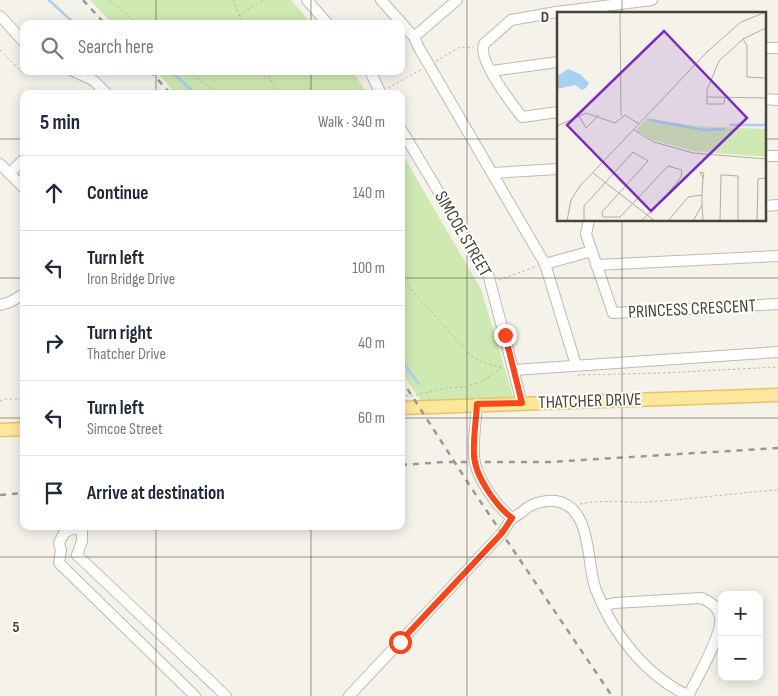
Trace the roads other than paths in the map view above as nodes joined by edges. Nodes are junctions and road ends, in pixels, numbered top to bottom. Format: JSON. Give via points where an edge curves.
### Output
{"nodes":[{"id":1,"x":307,"y":0,"type":"edge"},
{"id":2,"x":381,"y":0,"type":"edge"},
{"id":3,"x":458,"y":0,"type":"edge"},
{"id":4,"x":652,"y":0,"type":"edge"},
{"id":5,"x":0,"y":16,"type":"edge"},
{"id":6,"x":324,"y":20,"type":"edge"},
{"id":7,"x":399,"y":20,"type":"edge"},
{"id":8,"x":405,"y":27,"type":"edge"},
{"id":9,"x":414,"y":37,"type":"junction"},
{"id":10,"x":20,"y":38,"type":"edge"},
{"id":11,"x":557,"y":62,"type":"edge"},
{"id":12,"x":491,"y":71,"type":"junction"},
{"id":13,"x":82,"y":75,"type":"edge"},
{"id":14,"x":372,"y":75,"type":"edge"},
{"id":15,"x":103,"y":90,"type":"edge"},
{"id":16,"x":379,"y":90,"type":"edge"},
{"id":17,"x":557,"y":112,"type":"edge"},
{"id":18,"x":405,"y":136,"type":"edge"},
{"id":19,"x":20,"y":163,"type":"edge"},
{"id":20,"x":0,"y":164,"type":"edge"},
{"id":21,"x":557,"y":169,"type":"edge"},
{"id":22,"x":493,"y":173,"type":"junction"},
{"id":23,"x":9,"y":174,"type":"junction"},
{"id":24,"x":20,"y":184,"type":"edge"},
{"id":25,"x":589,"y":221,"type":"edge"},
{"id":26,"x":592,"y":252,"type":"junction"},
{"id":27,"x":778,"y":256,"type":"edge"},
{"id":28,"x":545,"y":264,"type":"junction"},
{"id":29,"x":596,"y":266,"type":"junction"},
{"id":30,"x":20,"y":296,"type":"edge"},
{"id":31,"x":778,"y":304,"type":"edge"},
{"id":32,"x":0,"y":305,"type":"edge"},
{"id":33,"x":778,"y":352,"type":"edge"},
{"id":34,"x":576,"y":370,"type":"junction"},
{"id":35,"x":515,"y":372,"type":"junction"},
{"id":36,"x":778,"y":395,"type":"edge"},
{"id":37,"x":522,"y":403,"type":"junction"},
{"id":38,"x":477,"y":404,"type":"junction"},
{"id":39,"x":405,"y":408,"type":"edge"},
{"id":40,"x":20,"y":429,"type":"edge"},
{"id":41,"x":0,"y":430,"type":"edge"},
{"id":42,"x":512,"y":518,"type":"junction"},
{"id":43,"x":70,"y":530,"type":"edge"},
{"id":44,"x":78,"y":530,"type":"edge"},
{"id":45,"x":604,"y":606,"type":"junction"},
{"id":46,"x":195,"y":696,"type":"edge"},
{"id":47,"x":226,"y":696,"type":"edge"},
{"id":48,"x":348,"y":696,"type":"edge"},
{"id":49,"x":689,"y":696,"type":"edge"}],
"edges":[{"from":1,"to":6,"type":"street"},
{"from":2,"to":7,"type":"street"},
{"from":3,"to":9,"type":"street"},
{"from":4,"to":12,"type":"street","via":[[511,20],[482,49]]},
{"from":5,"to":10,"type":"street"},
{"from":8,"to":9,"type":"street"},
{"from":9,"to":22,"type":"street"},
{"from":11,"to":12,"type":"street"},
{"from":12,"to":17,"type":"street","via":[[522,117]]},
{"from":13,"to":15,"type":"street"},
{"from":14,"to":16,"type":"street"},
{"from":18,"to":35,"type":"street","name":"SIMCOE STREET","via":[[488,274]]},
{"from":19,"to":23,"type":"street"},
{"from":20,"to":23,"type":"street"},
{"from":21,"to":22,"type":"street"},
{"from":22,"to":28,"type":"street"},
{"from":23,"to":24,"type":"street"},
{"from":25,"to":26,"type":"street","name":"PRINCESS CRESCENT","via":[[586,234]]},
{"from":26,"to":28,"type":"street"},
{"from":26,"to":29,"type":"street","name":"PRINCESS CRESCENT"},
{"from":27,"to":29,"type":"street"},
{"from":28,"to":34,"type":"street"},
{"from":29,"to":31,"type":"street","name":"PRINCESS CRESCENT","via":[[614,313]]},
{"from":30,"to":32,"type":"street"},
{"from":33,"to":34,"type":"street"},
{"from":34,"to":35,"type":"street"},
{"from":35,"to":37,"type":"street","name":"SIMCOE STREET"},
{"from":36,"to":37,"type":"main road","name":"THATCHER DRIVE"},
{"from":37,"to":38,"type":"main road","name":"THATCHER DRIVE"},
{"from":38,"to":39,"type":"main road","name":"THATCHER DRIVE"},
{"from":38,"to":42,"type":"street","via":[[474,457],[479,476],[503,511]]},
{"from":40,"to":41,"type":"main road"},
{"from":42,"to":45,"type":"street","via":[[520,516],[530,506],[544,502],[558,501],[572,510],[580,518],[585,531],[595,588]]},
{"from":42,"to":48,"type":"street","via":[[502,533]]},
{"from":43,"to":46,"type":"street","via":[[64,533],[59,543],[59,563]]},
{"from":44,"to":47,"type":"street","via":[[82,532],[82,541],[77,555]]},
{"from":45,"to":49,"type":"street","via":[[618,632],[635,653],[664,682]]},
{"from":45,"to":49,"type":"street","via":[[702,598],[714,604],[720,618],[719,632]]}]}
